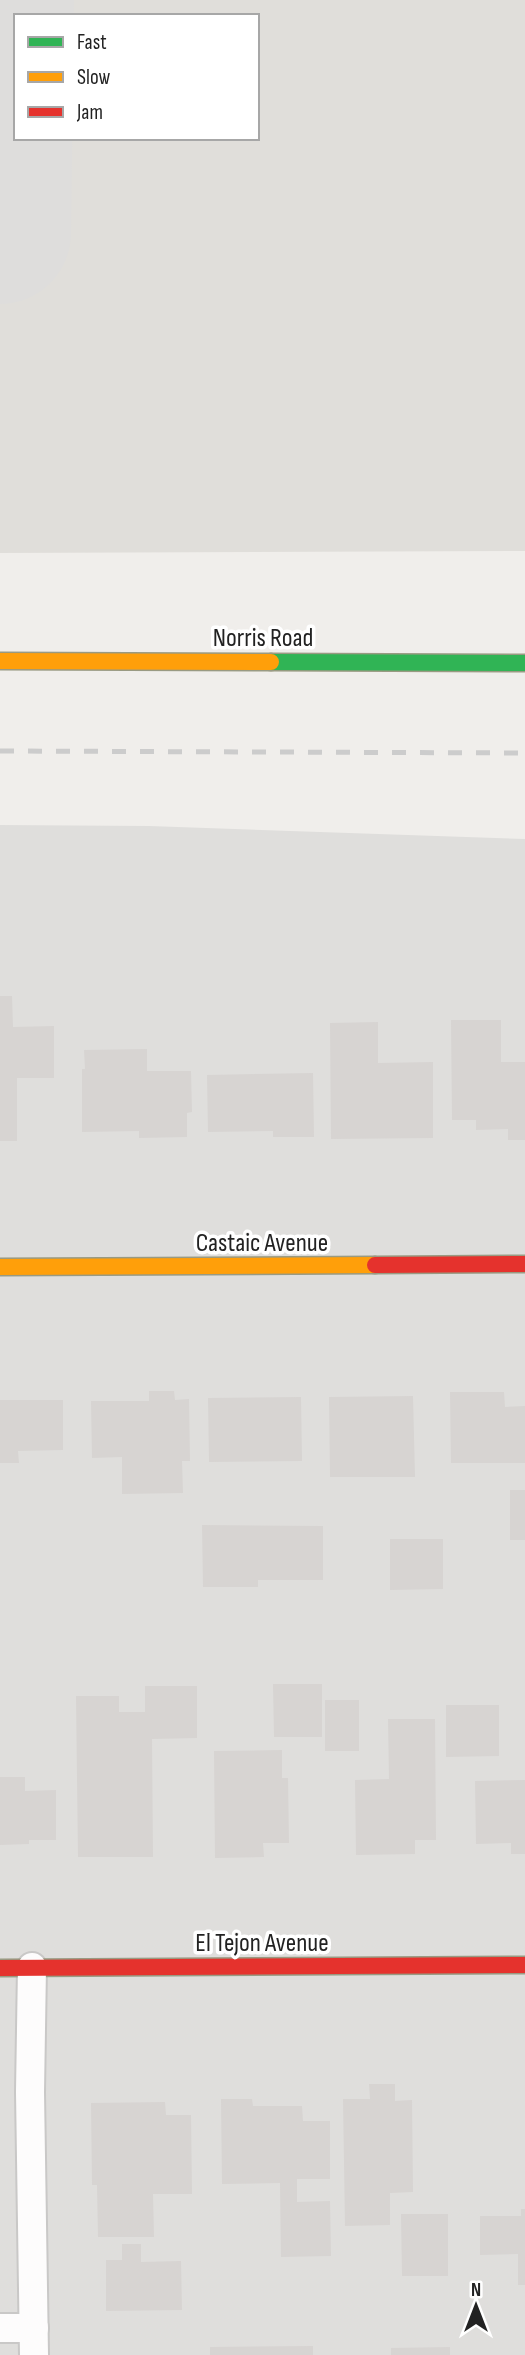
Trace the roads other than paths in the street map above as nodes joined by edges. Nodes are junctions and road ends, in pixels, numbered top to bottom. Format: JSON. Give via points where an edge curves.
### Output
{"nodes":[{"id":1,"x":0,"y":661,"type":"edge"},
{"id":2,"x":525,"y":663,"type":"edge"},
{"id":3,"x":525,"y":1264,"type":"edge"},
{"id":4,"x":0,"y":1267,"type":"edge"},
{"id":5,"x":525,"y":1965,"type":"edge"},
{"id":6,"x":0,"y":1968,"type":"edge"},
{"id":7,"x":32,"y":1968,"type":"junction"},
{"id":8,"x":0,"y":2328,"type":"edge"},
{"id":9,"x":34,"y":2342,"type":"edge"}],
"edges":[{"from":1,"to":2,"type":"street","name":"Norris Road"},
{"from":3,"to":4,"type":"street","name":"Castaic Avenue"},
{"from":5,"to":7,"type":"street","name":"El Tejon Avenue"},
{"from":6,"to":7,"type":"street","name":"El Tejon Avenue"},
{"from":7,"to":9,"type":"lane"},
{"from":8,"to":9,"type":"lane"}]}
